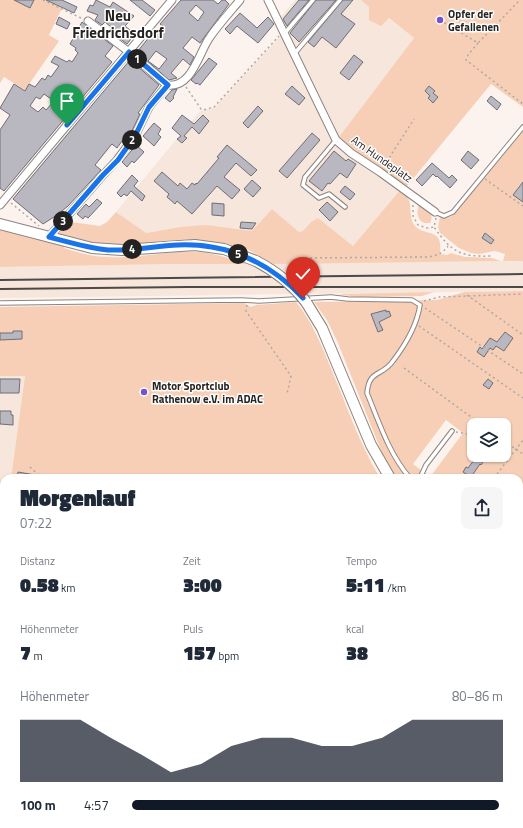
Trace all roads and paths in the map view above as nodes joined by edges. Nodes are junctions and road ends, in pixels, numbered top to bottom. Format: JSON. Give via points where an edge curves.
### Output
{"nodes":[{"id":1,"x":43,"y":0,"type":"edge"},
{"id":2,"x":172,"y":0,"type":"edge"},
{"id":3,"x":240,"y":0,"type":"edge"},
{"id":4,"x":268,"y":0,"type":"edge"},
{"id":5,"x":313,"y":0,"type":"edge"},
{"id":6,"x":340,"y":0,"type":"edge"},
{"id":7,"x":520,"y":0,"type":"edge"},
{"id":8,"x":440,"y":20,"type":"dead end"},
{"id":9,"x":88,"y":21,"type":"joint"},
{"id":10,"x":284,"y":33,"type":"junction"},
{"id":11,"x":478,"y":43,"type":"junction"},
{"id":12,"x":129,"y":52,"type":"junction"},
{"id":13,"x":294,"y":54,"type":"junction"},
{"id":14,"x":183,"y":82,"type":"junction"},
{"id":15,"x":168,"y":85,"type":"junction"},
{"id":16,"x":523,"y":104,"type":"edge"},
{"id":17,"x":414,"y":119,"type":"dead end"},
{"id":18,"x":523,"y":127,"type":"edge"},
{"id":19,"x":336,"y":140,"type":"junction"},
{"id":20,"x":380,"y":172,"type":"junction"},
{"id":21,"x":482,"y":177,"type":"junction"},
{"id":22,"x":413,"y":196,"type":"junction"},
{"id":23,"x":0,"y":205,"type":"edge"},
{"id":24,"x":15,"y":206,"type":"dead end"},
{"id":25,"x":523,"y":206,"type":"edge"},
{"id":26,"x":345,"y":207,"type":"dead end"},
{"id":27,"x":435,"y":212,"type":"junction"},
{"id":28,"x":0,"y":224,"type":"edge"},
{"id":29,"x":40,"y":226,"type":"dead end"},
{"id":30,"x":434,"y":227,"type":"junction"},
{"id":31,"x":49,"y":237,"type":"junction"},
{"id":32,"x":448,"y":246,"type":"junction"},
{"id":33,"x":492,"y":256,"type":"dead end"},
{"id":34,"x":300,"y":258,"type":"dead end"},
{"id":35,"x":523,"y":294,"type":"edge"},
{"id":36,"x":467,"y":295,"type":"junction"},
{"id":37,"x":0,"y":303,"type":"edge"},
{"id":38,"x":420,"y":305,"type":"junction"},
{"id":39,"x":247,"y":306,"type":"dead end"},
{"id":40,"x":416,"y":325,"type":"junction"},
{"id":41,"x":523,"y":335,"type":"edge"},
{"id":42,"x":404,"y":368,"type":"dead end"},
{"id":43,"x":523,"y":374,"type":"edge"},
{"id":44,"x":287,"y":394,"type":"dead end"},
{"id":45,"x":523,"y":398,"type":"edge"},
{"id":46,"x":472,"y":418,"type":"edge"},
{"id":47,"x":452,"y":431,"type":"joint"},
{"id":48,"x":467,"y":434,"type":"edge"},
{"id":49,"x":523,"y":440,"type":"edge"},
{"id":50,"x":511,"y":446,"type":"edge"},
{"id":51,"x":516,"y":449,"type":"junction"},
{"id":52,"x":523,"y":454,"type":"edge"},
{"id":53,"x":30,"y":467,"type":"dead end"},
{"id":54,"x":38,"y":474,"type":"edge"},
{"id":55,"x":387,"y":474,"type":"edge"},
{"id":56,"x":407,"y":474,"type":"edge"},
{"id":57,"x":422,"y":474,"type":"edge"},
{"id":58,"x":497,"y":474,"type":"edge"},
{"id":59,"x":523,"y":537,"type":"edge"},
{"id":60,"x":523,"y":543,"type":"edge"}],
"edges":[{"from":1,"to":9,"type":"path"},
{"from":2,"to":12,"type":"street"},
{"from":3,"to":14,"type":"street","via":[[209,38],[195,68]]},
{"from":4,"to":10,"type":"street","name":"Am Hundeplatz"},
{"from":5,"to":10,"type":"lane"},
{"from":6,"to":13,"type":"lane"},
{"from":7,"to":11,"type":"path"},
{"from":8,"to":11,"type":"path"},
{"from":9,"to":12,"type":"street"},
{"from":10,"to":13,"type":"street","name":"Am Hundeplatz"},
{"from":10,"to":14,"type":"path","via":[[214,107],[201,109]]},
{"from":11,"to":16,"type":"path","via":[[466,60]]},
{"from":12,"to":15,"type":"street"},
{"from":12,"to":23,"type":"street"},
{"from":13,"to":19,"type":"street","name":"Am Hundeplatz"},
{"from":14,"to":15,"type":"street"},
{"from":15,"to":31,"type":"street","via":[[149,107],[135,136],[118,160]]},
{"from":17,"to":20,"type":"path"},
{"from":18,"to":21,"type":"lane"},
{"from":19,"to":20,"type":"street","name":"Am Hundeplatz"},
{"from":19,"to":26,"type":"lane","via":[[305,177],[303,185],[320,199],[329,194]]},
{"from":20,"to":22,"type":"street","name":"Am Hundeplatz"},
{"from":21,"to":25,"type":"path"},
{"from":21,"to":27,"type":"lane","via":[[453,212],[444,216]]},
{"from":22,"to":27,"type":"street","name":"Am Hundeplatz"},
{"from":22,"to":30,"type":"path","via":[[413,216],[418,226]]},
{"from":24,"to":29,"type":"path"},
{"from":27,"to":30,"type":"path"},
{"from":28,"to":31,"type":"main road"},
{"from":30,"to":32,"type":"path"},
{"from":31,"to":55,"type":"main road","bridge":true,"via":[[109,250],[209,246],[256,261],[279,275],[306,302],[322,328],[371,445]]},
{"from":32,"to":33,"type":"path","via":[[466,255]]},
{"from":32,"to":34,"type":"path","via":[[445,251],[426,257]]},
{"from":35,"to":36,"type":"path"},
{"from":36,"to":38,"type":"path","via":[[439,297],[426,300]]},
{"from":36,"to":41,"type":"path"},
{"from":37,"to":38,"type":"lane","via":[[259,301],[331,297],[412,300]]},
{"from":38,"to":40,"type":"lane"},
{"from":38,"to":43,"type":"path"},
{"from":39,"to":44,"type":"path","via":[[246,311],[291,376]]},
{"from":40,"to":45,"type":"path"},
{"from":40,"to":56,"type":"lane","via":[[393,362],[372,377],[368,383],[367,393],[392,452]]},
{"from":42,"to":46,"type":"path"},
{"from":47,"to":48,"type":"path"},
{"from":47,"to":57,"type":"lane"},
{"from":49,"to":51,"type":"path"},
{"from":50,"to":51,"type":"path"},
{"from":51,"to":52,"type":"path"},
{"from":51,"to":58,"type":"path"},
{"from":53,"to":54,"type":"path"},
{"from":59,"to":60,"type":"path"}]}
